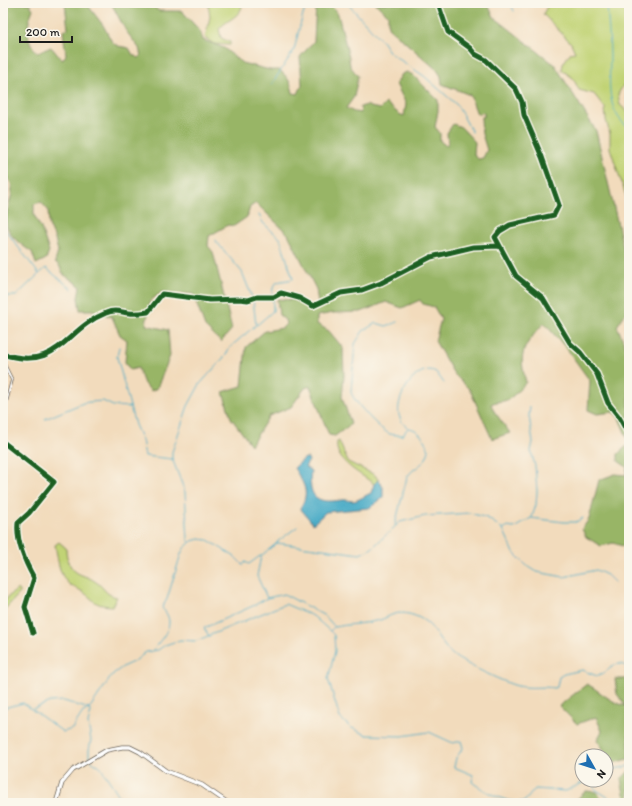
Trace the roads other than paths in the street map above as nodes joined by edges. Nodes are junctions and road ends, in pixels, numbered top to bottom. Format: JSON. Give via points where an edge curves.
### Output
{"nodes":[{"id":1,"x":438,"y":3,"type":"edge"},
{"id":2,"x":498,"y":246,"type":"junction"},
{"id":3,"x":3,"y":354,"type":"edge"},
{"id":4,"x":3,"y":362,"type":"edge"},
{"id":5,"x":3,"y":414,"type":"edge"},
{"id":6,"x":629,"y":435,"type":"edge"},
{"id":7,"x":3,"y":442,"type":"edge"},
{"id":8,"x":33,"y":632,"type":"dead end"},
{"id":9,"x":56,"y":803,"type":"edge"},
{"id":10,"x":228,"y":803,"type":"edge"}],
"edges":[{"from":1,"to":2,"type":"street","via":[[448,32],[486,60],[516,89],[559,205],[554,215],[517,223],[500,231],[495,237]]},
{"from":2,"to":3,"type":"street","via":[[473,247],[432,257],[381,283],[362,290],[341,293],[313,306],[299,298],[281,294],[248,300],[210,300],[162,294],[148,312],[129,313],[116,310],[94,318],[66,343],[43,356],[25,359]]},
{"from":2,"to":6,"type":"street","via":[[516,276],[543,298],[570,343],[597,374],[608,403]]},
{"from":4,"to":5,"type":"street","via":[[12,380]]},
{"from":7,"to":8,"type":"street","via":[[54,482],[18,523],[23,555],[34,578],[25,607]]},
{"from":9,"to":10,"type":"main road","via":[[64,780],[73,770],[107,750],[130,747],[166,771],[202,785]]}]}
